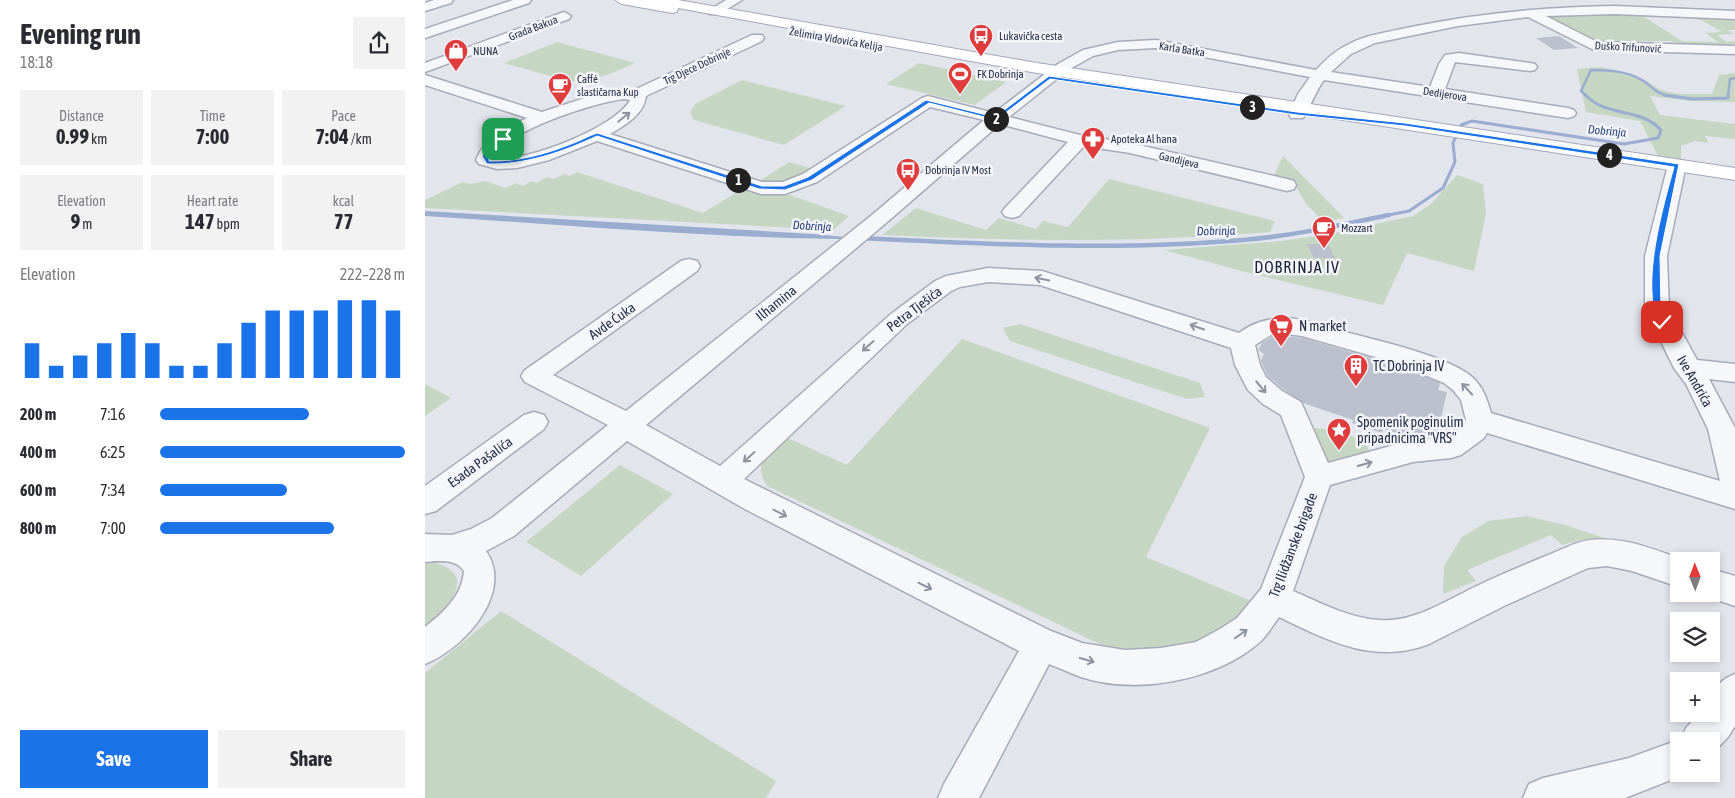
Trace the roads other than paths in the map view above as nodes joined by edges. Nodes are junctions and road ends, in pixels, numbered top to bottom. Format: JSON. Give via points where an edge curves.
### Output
{"nodes":[{"id":1,"x":447,"y":0,"type":"edge"},
{"id":2,"x":495,"y":0,"type":"edge"},
{"id":3,"x":525,"y":0,"type":"edge"},
{"id":4,"x":622,"y":0,"type":"edge"},
{"id":5,"x":656,"y":0,"type":"edge"},
{"id":6,"x":737,"y":0,"type":"edge"},
{"id":7,"x":512,"y":4,"type":"junction"},
{"id":8,"x":425,"y":7,"type":"edge"},
{"id":9,"x":714,"y":11,"type":"junction"},
{"id":10,"x":1530,"y":13,"type":"junction"},
{"id":11,"x":1735,"y":15,"type":"edge"},
{"id":12,"x":425,"y":34,"type":"edge"},
{"id":13,"x":757,"y":38,"type":"dead end"},
{"id":14,"x":1735,"y":50,"type":"edge"},
{"id":15,"x":1530,"y":67,"type":"dead end"},
{"id":16,"x":425,"y":68,"type":"edge"},
{"id":17,"x":1053,"y":74,"type":"junction"},
{"id":18,"x":1321,"y":75,"type":"junction"},
{"id":19,"x":425,"y":80,"type":"edge"},
{"id":20,"x":1436,"y":92,"type":"junction"},
{"id":21,"x":636,"y":95,"type":"junction"},
{"id":22,"x":1298,"y":111,"type":"junction"},
{"id":23,"x":1568,"y":113,"type":"dead end"},
{"id":24,"x":542,"y":117,"type":"junction"},
{"id":25,"x":996,"y":119,"type":"junction"},
{"id":26,"x":597,"y":134,"type":"junction"},
{"id":27,"x":1080,"y":140,"type":"junction"},
{"id":28,"x":1677,"y":166,"type":"junction"},
{"id":29,"x":1735,"y":174,"type":"edge"},
{"id":30,"x":1287,"y":185,"type":"dead end"},
{"id":31,"x":1012,"y":212,"type":"dead end"},
{"id":32,"x":689,"y":266,"type":"dead end"},
{"id":33,"x":1243,"y":343,"type":"junction"},
{"id":34,"x":1687,"y":368,"type":"junction"},
{"id":35,"x":1735,"y":373,"type":"edge"},
{"id":36,"x":534,"y":376,"type":"joint"},
{"id":37,"x":1479,"y":420,"type":"junction"},
{"id":38,"x":534,"y":422,"type":"dead end"},
{"id":39,"x":626,"y":427,"type":"junction"},
{"id":40,"x":1319,"y":477,"type":"junction"},
{"id":41,"x":1735,"y":481,"type":"edge"},
{"id":42,"x":722,"y":482,"type":"junction"},
{"id":43,"x":1735,"y":497,"type":"edge"},
{"id":44,"x":425,"y":502,"type":"edge"},
{"id":45,"x":453,"y":553,"type":"edge"},
{"id":46,"x":1670,"y":570,"type":"edge"},
{"id":47,"x":1720,"y":587,"type":"edge"},
{"id":48,"x":1735,"y":591,"type":"edge"},
{"id":49,"x":1274,"y":598,"type":"junction"},
{"id":50,"x":1041,"y":644,"type":"junction"},
{"id":51,"x":425,"y":647,"type":"edge"},
{"id":52,"x":1734,"y":698,"type":"edge"},
{"id":53,"x":1707,"y":732,"type":"edge"},
{"id":54,"x":1670,"y":762,"type":"edge"},
{"id":55,"x":958,"y":798,"type":"edge"},
{"id":56,"x":1543,"y":798,"type":"edge"}],
"edges":[{"from":1,"to":8,"type":"street"},
{"from":2,"to":7,"type":"street","name":"Grada Bakua"},
{"from":3,"to":7,"type":"street"},
{"from":4,"to":17,"type":"main road","name":"Želimira Vidovića Kelija"},
{"from":5,"to":9,"type":"main road","name":"Želimira Vidovića Kelija"},
{"from":6,"to":9,"type":"street"},
{"from":7,"to":12,"type":"street"},
{"from":7,"to":16,"type":"street","name":"Grada Bakua","via":[[564,16]]},
{"from":9,"to":17,"type":"main road","name":"Želimira Vidovića Kelija"},
{"from":10,"to":11,"type":"street","via":[[1621,8]]},
{"from":10,"to":14,"type":"street","name":"Duško Trifunović","via":[[1594,46]]},
{"from":10,"to":18,"type":"street","via":[[1475,18],[1357,45],[1334,59]]},
{"from":13,"to":21,"type":"street","name":"Trg Djece Dobrinje"},
{"from":15,"to":20,"type":"street","via":[[1450,58]]},
{"from":17,"to":18,"type":"street","name":"Karla Batka","via":[[1088,53],[1145,44]]},
{"from":17,"to":22,"type":"main road"},
{"from":17,"to":25,"type":"street","name":"Ilhamina"},
{"from":18,"to":20,"type":"street","name":"Dedijerova"},
{"from":18,"to":22,"type":"street"},
{"from":19,"to":24,"type":"street"},
{"from":20,"to":23,"type":"street","name":"Dedijerova"},
{"from":21,"to":24,"type":"street","name":"Trg Djece Dobrinje","via":[[606,96]]},
{"from":26,"to":21,"type":"street","name":"Trg Djece Dobrinje","one_way":true,"via":[[632,110],[639,100]]},
{"from":22,"to":28,"type":"main road"},
{"from":24,"to":26,"type":"street","name":"Trg Djece Dobrinje","via":[[503,139],[488,152],[485,160],[491,164],[523,160],[572,146]]},
{"from":25,"to":26,"type":"street","name":"Gandijeva","via":[[928,101],[810,178],[785,188],[761,188]]},
{"from":25,"to":27,"type":"street","name":"Gandijeva"},
{"from":25,"to":39,"type":"street","name":"Ilhamina"},
{"from":27,"to":30,"type":"street","name":"Gandijeva","via":[[1130,148]]},
{"from":27,"to":31,"type":"street"},
{"from":28,"to":29,"type":"main road"},
{"from":28,"to":34,"type":"street","name":"Ive Andrića","via":[[1663,218],[1656,290],[1657,309],[1662,322]]},
{"from":32,"to":36,"type":"street","name":"Avde Ćuka"},
{"from":37,"to":33,"type":"street","one_way":true,"via":[[1474,396],[1462,383],[1437,369],[1402,356],[1287,325],[1260,330]]},
{"from":33,"to":40,"type":"street","one_way":true,"via":[[1243,357],[1256,382],[1271,398],[1292,409]]},
{"from":33,"to":42,"type":"street","name":"Petra Tješića","one_way":true,"via":[[1042,278],[988,275],[954,281],[899,319]]},
{"from":34,"to":35,"type":"street"},
{"from":34,"to":41,"type":"street","name":"Ive Andrića","via":[[1698,382],[1722,429]]},
{"from":36,"to":39,"type":"street","name":"Trg Ilidžanske brigade","via":[[617,418]]},
{"from":40,"to":37,"type":"street","name":"Trg Ilidžanske brigade","one_way":true,"via":[[1413,451],[1451,447],[1474,431]]},
{"from":37,"to":43,"type":"street"},
{"from":38,"to":44,"type":"street","name":"Esada Pašalića"},
{"from":39,"to":42,"type":"street","name":"Trg Ilidžanske brigade"},
{"from":39,"to":45,"type":"street","name":"Ilhamina","via":[[503,527]]},
{"from":40,"to":49,"type":"street","name":"Trg Ilidžanske brigade"},
{"from":42,"to":50,"type":"street","name":"Trg Ilidžanske brigade","one_way":true},
{"from":45,"to":51,"type":"street","via":[[479,582],[462,615]]},
{"from":46,"to":49,"type":"street","via":[[1607,552],[1585,554],[1417,632],[1383,637],[1328,623]]},
{"from":47,"to":48,"type":"street"},
{"from":50,"to":49,"type":"street","name":"Trg Ilidžanske brigade","one_way":true,"via":[[1098,664],[1125,667],[1174,663],[1199,658],[1232,641],[1249,629]]},
{"from":50,"to":55,"type":"street"},
{"from":52,"to":53,"type":"street"},
{"from":54,"to":56,"type":"street","via":[[1613,783]]}]}
